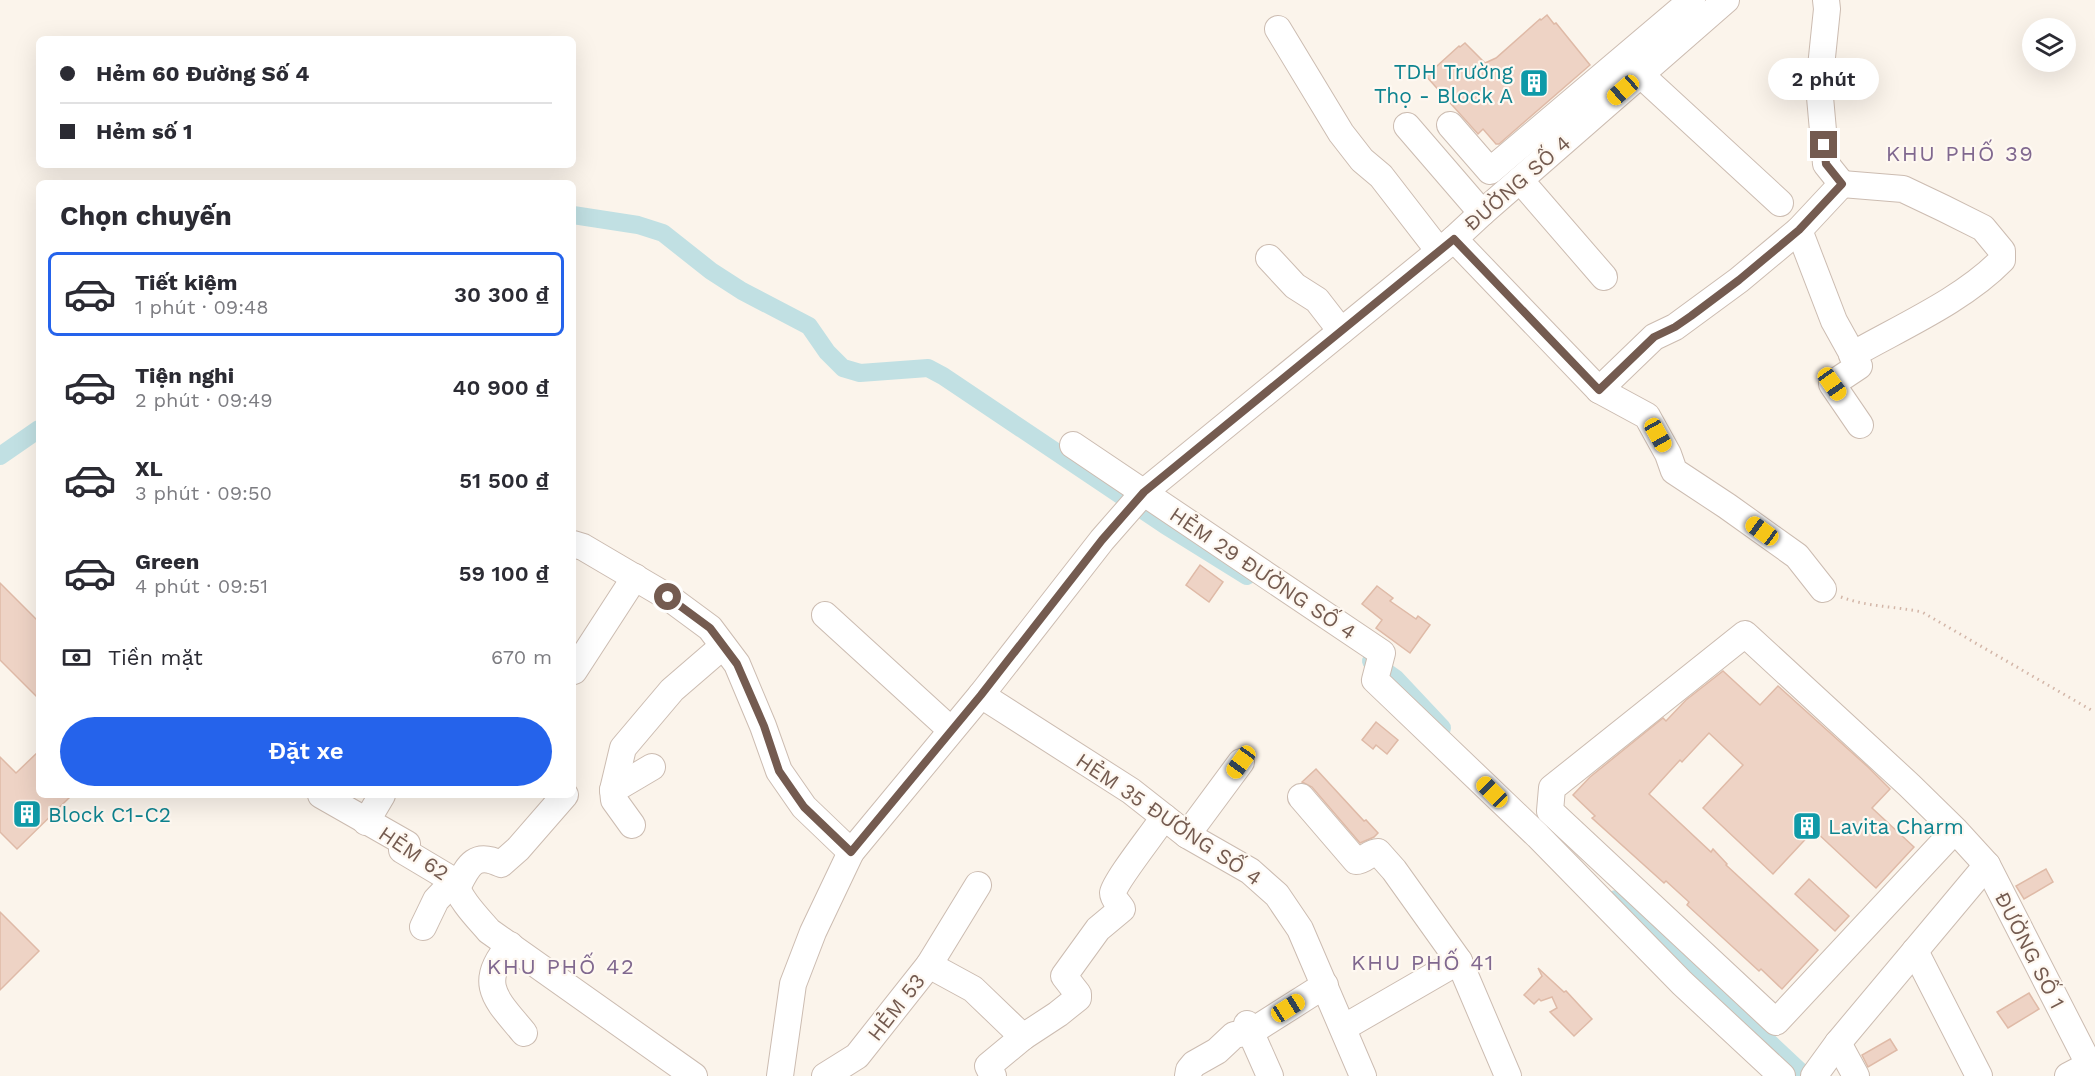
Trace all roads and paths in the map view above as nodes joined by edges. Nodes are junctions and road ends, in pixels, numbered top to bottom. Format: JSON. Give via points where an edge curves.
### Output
{"nodes":[{"id":1,"x":1692,"y":0,"type":"edge"},
{"id":2,"x":1726,"y":0,"type":"edge"},
{"id":3,"x":1826,"y":0,"type":"edge"},
{"id":4,"x":1278,"y":29,"type":"dead end"},
{"id":5,"x":1641,"y":75,"type":"junction"},
{"id":6,"x":1450,"y":125,"type":"dead end"},
{"id":7,"x":1407,"y":126,"type":"dead end"},
{"id":8,"x":1520,"y":180,"type":"junction"},
{"id":9,"x":1842,"y":184,"type":"junction"},
{"id":10,"x":1780,"y":203,"type":"dead end"},
{"id":11,"x":1482,"y":213,"type":"junction"},
{"id":12,"x":1799,"y":230,"type":"junction"},
{"id":13,"x":1447,"y":245,"type":"junction"},
{"id":14,"x":1269,"y":258,"type":"dead end"},
{"id":15,"x":1604,"y":277,"type":"dead end"},
{"id":16,"x":1341,"y":331,"type":"junction"},
{"id":17,"x":1852,"y":355,"type":"junction"},
{"id":18,"x":1599,"y":390,"type":"junction"},
{"id":19,"x":1860,"y":424,"type":"dead end"},
{"id":20,"x":1073,"y":445,"type":"dead end"},
{"id":21,"x":1144,"y":492,"type":"junction"},
{"id":22,"x":576,"y":545,"type":"edge"},
{"id":23,"x":635,"y":577,"type":"junction"},
{"id":24,"x":1822,"y":589,"type":"joint"},
{"id":25,"x":825,"y":615,"type":"dead end"},
{"id":26,"x":723,"y":646,"type":"junction"},
{"id":27,"x":576,"y":668,"type":"edge"},
{"id":28,"x":981,"y":695,"type":"junction"},
{"id":29,"x":2091,"y":711,"type":"dead end"},
{"id":30,"x":951,"y":730,"type":"junction"},
{"id":31,"x":1241,"y":762,"type":"dead end"},
{"id":32,"x":652,"y":767,"type":"dead end"},
{"id":33,"x":613,"y":790,"type":"junction"},
{"id":34,"x":1301,"y":797,"type":"dead end"},
{"id":35,"x":326,"y":798,"type":"edge"},
{"id":36,"x":380,"y":798,"type":"edge"},
{"id":37,"x":562,"y":798,"type":"edge"},
{"id":38,"x":1164,"y":818,"type":"junction"},
{"id":39,"x":366,"y":822,"type":"junction"},
{"id":40,"x":632,"y":825,"type":"dead end"},
{"id":41,"x":1955,"y":830,"type":"junction"},
{"id":42,"x":1187,"y":835,"type":"junction"},
{"id":43,"x":851,"y":852,"type":"junction"},
{"id":44,"x":1987,"y":866,"type":"junction"},
{"id":45,"x":456,"y":884,"type":"junction"},
{"id":46,"x":978,"y":885,"type":"dead end"},
{"id":47,"x":423,"y":927,"type":"dead end"},
{"id":48,"x":510,"y":945,"type":"junction"},
{"id":49,"x":1915,"y":951,"type":"junction"},
{"id":50,"x":1459,"y":961,"type":"junction"},
{"id":51,"x":929,"y":965,"type":"junction"},
{"id":52,"x":1324,"y":985,"type":"junction"},
{"id":53,"x":1249,"y":1028,"type":"junction"},
{"id":54,"x":1343,"y":1028,"type":"junction"},
{"id":55,"x":524,"y":1033,"type":"dead end"},
{"id":56,"x":1023,"y":1037,"type":"junction"},
{"id":57,"x":1838,"y":1043,"type":"junction"},
{"id":58,"x":1816,"y":1072,"type":"edge"},
{"id":59,"x":2084,"y":1072,"type":"edge"},
{"id":60,"x":694,"y":1076,"type":"edge"},
{"id":61,"x":780,"y":1076,"type":"edge"},
{"id":62,"x":825,"y":1076,"type":"edge"},
{"id":63,"x":993,"y":1076,"type":"edge"},
{"id":64,"x":1188,"y":1076,"type":"edge"},
{"id":65,"x":1270,"y":1076,"type":"edge"},
{"id":66,"x":1363,"y":1076,"type":"edge"},
{"id":67,"x":1508,"y":1076,"type":"edge"},
{"id":68,"x":1782,"y":1076,"type":"edge"},
{"id":69,"x":1856,"y":1076,"type":"edge"},
{"id":70,"x":1979,"y":1076,"type":"edge"}],
"edges":[{"from":1,"to":6,"type":"street","via":[[1490,171]]},
{"from":2,"to":5,"type":"street","name":"ĐƯỜNG SỐ 4"},
{"from":3,"to":9,"type":"street","via":[[1818,86],[1826,164]]},
{"from":4,"to":13,"type":"street","via":[[1341,133],[1362,160]]},
{"from":5,"to":8,"type":"street","name":"ĐƯỜNG SỐ 4"},
{"from":5,"to":10,"type":"street"},
{"from":7,"to":11,"type":"street"},
{"from":8,"to":11,"type":"street","name":"ĐƯỜNG SỐ 4"},
{"from":8,"to":15,"type":"street"},
{"from":9,"to":12,"type":"street"},
{"from":9,"to":17,"type":"street","via":[[1903,189],[1983,228],[2002,251],[2002,260],[1992,270],[1947,302]]},
{"from":11,"to":13,"type":"street","name":"ĐƯỜNG SỐ 4"},
{"from":12,"to":17,"type":"street","via":[[1834,321]]},
{"from":12,"to":18,"type":"street","via":[[1693,314],[1654,337]]},
{"from":13,"to":16,"type":"street","name":"ĐƯỜNG SỐ 4"},
{"from":13,"to":18,"type":"street"},
{"from":14,"to":16,"type":"street","via":[[1295,286],[1317,300]]},
{"from":16,"to":21,"type":"street","name":"ĐƯỜNG SỐ 4"},
{"from":17,"to":19,"type":"street","via":[[1858,366],[1832,384]]},
{"from":18,"to":24,"type":"street","via":[[1647,416],[1674,471],[1797,556]]},
{"from":20,"to":21,"type":"street","name":"HẺM 29 ĐƯỜNG SỐ 4"},
{"from":21,"to":28,"type":"street","name":"ĐƯỜNG SỐ 4"},
{"from":21,"to":68,"type":"street","name":"HẺM 29 ĐƯỜNG SỐ 4","via":[[1382,653],[1376,680],[1538,836],[1682,983]]},
{"from":22,"to":23,"type":"street"},
{"from":23,"to":26,"type":"street","via":[[710,628]]},
{"from":23,"to":27,"type":"street"},
{"from":24,"to":29,"type":"path","via":[[1861,605],[1922,612]]},
{"from":25,"to":30,"type":"street"},
{"from":26,"to":33,"type":"street","via":[[672,690],[623,748]]},
{"from":26,"to":43,"type":"street","via":[[737,664],[779,771],[804,807]]},
{"from":28,"to":30,"type":"street"},
{"from":28,"to":38,"type":"street","name":"HẺM 35 ĐƯỜNG SỐ 4","via":[[1131,791]]},
{"from":30,"to":43,"type":"street"},
{"from":31,"to":42,"type":"street"},
{"from":32,"to":33,"type":"street"},
{"from":33,"to":40,"type":"street","via":[[614,800]]},
{"from":34,"to":50,"type":"street","via":[[1356,861],[1374,852],[1382,855]]},
{"from":35,"to":39,"type":"street","name":"HẺM 62"},
{"from":36,"to":39,"type":"street"},
{"from":37,"to":45,"type":"street","via":[[501,864],[486,858],[473,862]]},
{"from":38,"to":42,"type":"street","name":"HẺM 35 ĐƯỜNG SỐ 4"},
{"from":38,"to":56,"type":"street","via":[[1114,891],[1122,909],[1098,929],[1064,976],[1078,998]]},
{"from":39,"to":45,"type":"street","name":"HẺM 62","via":[[407,844],[402,850]]},
{"from":41,"to":41,"type":"street","name":"ĐƯỜNG SỐ 1","via":[[1745,634],[1552,788],[1550,811],[1776,1022]]},
{"from":41,"to":44,"type":"street","name":"ĐƯỜNG SỐ 1"},
{"from":42,"to":52,"type":"street","name":"HẺM 35 ĐƯỜNG SỐ 4","via":[[1250,871],[1277,895],[1300,929]]},
{"from":43,"to":61,"type":"street","via":[[793,984]]},
{"from":44,"to":49,"type":"street"},
{"from":44,"to":59,"type":"street","name":"ĐƯỜNG SỐ 1"},
{"from":45,"to":47,"type":"street","via":[[436,900]]},
{"from":45,"to":48,"type":"street","name":"HẺM 62","via":[[469,908],[489,931]]},
{"from":46,"to":51,"type":"street"},
{"from":48,"to":55,"type":"street","via":[[498,959],[491,983],[494,997]]},
{"from":48,"to":60,"type":"street","name":"HẺM 62"},
{"from":49,"to":57,"type":"street"},
{"from":49,"to":70,"type":"street"},
{"from":50,"to":54,"type":"street"},
{"from":50,"to":67,"type":"street"},
{"from":51,"to":56,"type":"street","name":"HẺM 53","via":[[973,989]]},
{"from":51,"to":62,"type":"street","name":"HẺM 53","via":[[857,1056]]},
{"from":52,"to":53,"type":"street"},
{"from":52,"to":54,"type":"street","name":"HẺM 35 ĐƯỜNG SỐ 4"},
{"from":53,"to":64,"type":"street","via":[[1194,1064]]},
{"from":53,"to":65,"type":"street"},
{"from":54,"to":66,"type":"street","name":"HẺM 35 ĐƯỜNG SỐ 4"},
{"from":56,"to":63,"type":"street","via":[[988,1066]]},
{"from":57,"to":58,"type":"street"},
{"from":57,"to":69,"type":"street"}]}
